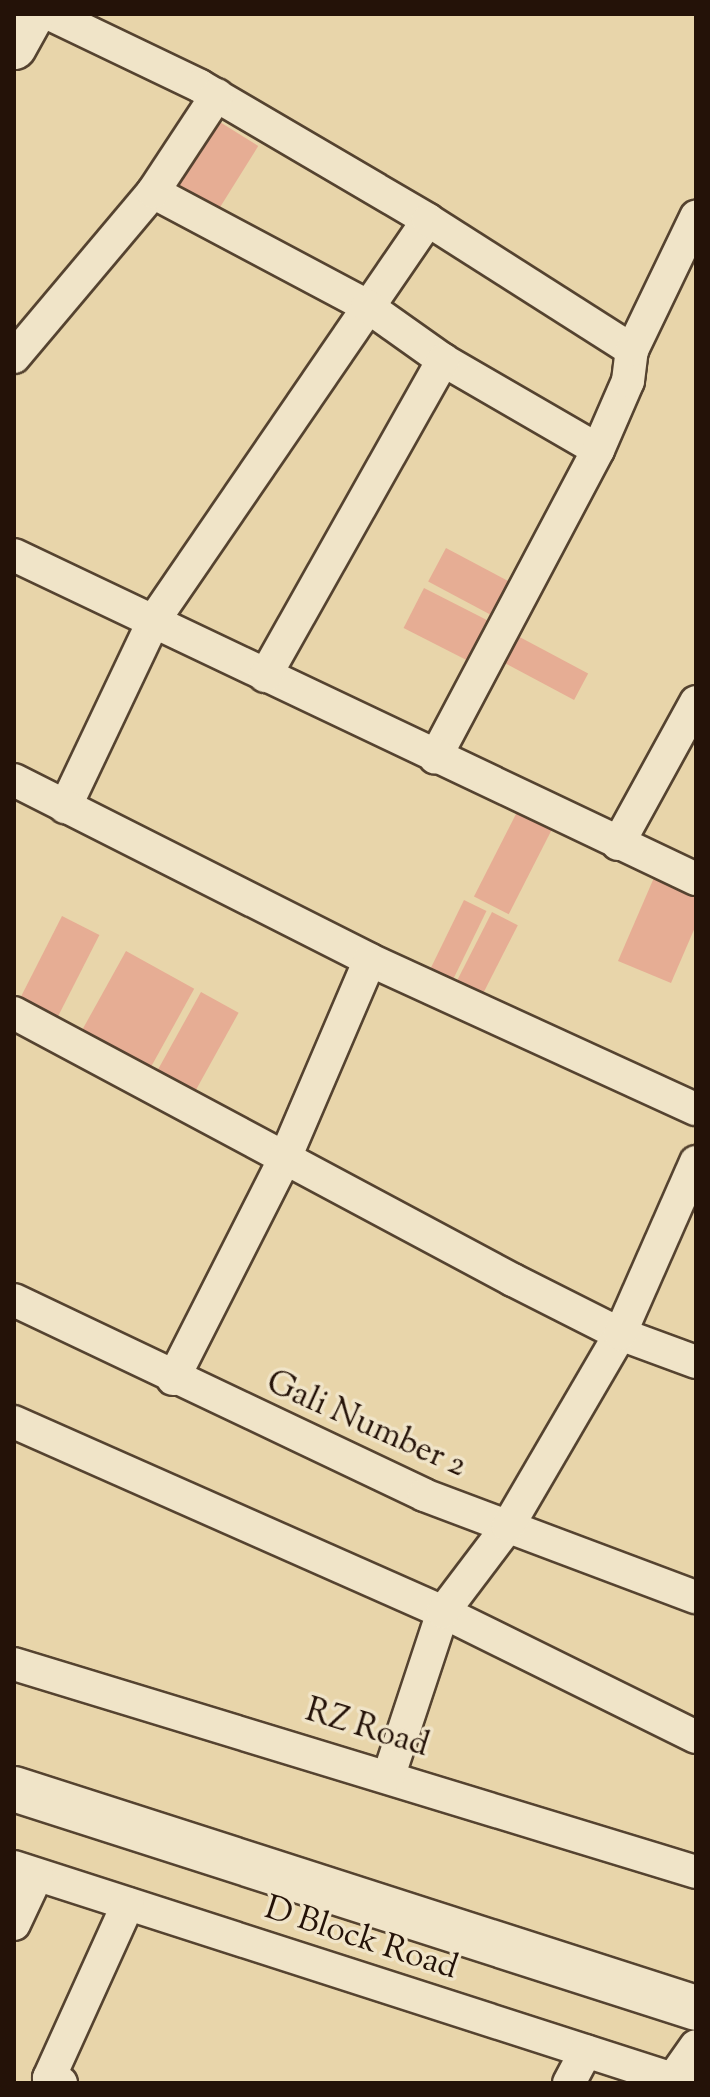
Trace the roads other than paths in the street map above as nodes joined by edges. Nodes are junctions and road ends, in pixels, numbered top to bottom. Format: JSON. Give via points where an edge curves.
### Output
{"nodes":[{"id":1,"x":32,"y":14,"type":"edge"},
{"id":2,"x":50,"y":14,"type":"edge"},
{"id":3,"x":14,"y":47,"type":"edge"},
{"id":4,"x":217,"y":95,"type":"junction"},
{"id":5,"x":153,"y":192,"type":"junction"},
{"id":6,"x":696,"y":217,"type":"edge"},
{"id":7,"x":428,"y":220,"type":"junction"},
{"id":8,"x":367,"y":306,"type":"junction"},
{"id":9,"x":632,"y":350,"type":"junction"},
{"id":10,"x":14,"y":357,"type":"edge"},
{"id":11,"x":443,"y":360,"type":"junction"},
{"id":12,"x":598,"y":450,"type":"junction"},
{"id":13,"x":14,"y":555,"type":"edge"},
{"id":14,"x":153,"y":622,"type":"junction"},
{"id":15,"x":265,"y":676,"type":"junction"},
{"id":16,"x":696,"y":702,"type":"edge"},
{"id":17,"x":435,"y":758,"type":"junction"},
{"id":18,"x":14,"y":780,"type":"edge"},
{"id":19,"x":65,"y":807,"type":"junction"},
{"id":20,"x":618,"y":844,"type":"junction"},
{"id":21,"x":696,"y":879,"type":"edge"},
{"id":22,"x":370,"y":960,"type":"junction"},
{"id":23,"x":14,"y":1013,"type":"edge"},
{"id":24,"x":696,"y":1109,"type":"edge"},
{"id":25,"x":285,"y":1158,"type":"junction"},
{"id":26,"x":696,"y":1162,"type":"edge"},
{"id":27,"x":14,"y":1300,"type":"edge"},
{"id":28,"x":620,"y":1334,"type":"junction"},
{"id":29,"x":696,"y":1362,"type":"edge"},
{"id":30,"x":173,"y":1379,"type":"junction"},
{"id":31,"x":14,"y":1422,"type":"edge"},
{"id":32,"x":508,"y":1526,"type":"junction"},
{"id":33,"x":696,"y":1597,"type":"edge"},
{"id":34,"x":443,"y":1612,"type":"junction"},
{"id":35,"x":14,"y":1664,"type":"edge"},
{"id":36,"x":696,"y":1737,"type":"edge"},
{"id":37,"x":389,"y":1775,"type":"junction"},
{"id":38,"x":14,"y":1789,"type":"edge"},
{"id":39,"x":26,"y":1871,"type":"edge"},
{"id":40,"x":696,"y":1872,"type":"edge"},
{"id":41,"x":128,"y":1904,"type":"junction"},
{"id":42,"x":14,"y":1924,"type":"edge"},
{"id":43,"x":696,"y":2008,"type":"edge"},
{"id":44,"x":696,"y":2046,"type":"edge"},
{"id":45,"x":586,"y":2051,"type":"junction"},
{"id":46,"x":52,"y":2081,"type":"edge"},
{"id":47,"x":676,"y":2082,"type":"edge"},
{"id":48,"x":569,"y":2083,"type":"edge"}],
"edges":[{"from":1,"to":3,"type":"street"},
{"from":2,"to":4,"type":"street"},
{"from":4,"to":5,"type":"street"},
{"from":4,"to":7,"type":"street"},
{"from":5,"to":8,"type":"street"},
{"from":5,"to":10,"type":"street"},
{"from":6,"to":9,"type":"street"},
{"from":7,"to":8,"type":"street"},
{"from":7,"to":9,"type":"street"},
{"from":8,"to":11,"type":"street"},
{"from":8,"to":14,"type":"street"},
{"from":9,"to":12,"type":"street","via":[[628,381]]},
{"from":11,"to":12,"type":"street"},
{"from":11,"to":15,"type":"street"},
{"from":12,"to":17,"type":"street"},
{"from":13,"to":14,"type":"street"},
{"from":14,"to":15,"type":"street"},
{"from":14,"to":19,"type":"street"},
{"from":15,"to":17,"type":"street"},
{"from":16,"to":20,"type":"street"},
{"from":17,"to":20,"type":"street"},
{"from":18,"to":19,"type":"street"},
{"from":19,"to":22,"type":"street"},
{"from":20,"to":21,"type":"street"},
{"from":22,"to":24,"type":"street"},
{"from":22,"to":25,"type":"street"},
{"from":23,"to":25,"type":"street"},
{"from":25,"to":28,"type":"street"},
{"from":25,"to":30,"type":"street"},
{"from":26,"to":28,"type":"street"},
{"from":27,"to":30,"type":"street","name":"Gali Number 2"},
{"from":28,"to":29,"type":"street"},
{"from":28,"to":32,"type":"street"},
{"from":30,"to":32,"type":"street","name":"Gali Number 2","via":[[424,1495]]},
{"from":31,"to":34,"type":"street"},
{"from":32,"to":33,"type":"street","name":"Gali Number 2"},
{"from":32,"to":34,"type":"street"},
{"from":34,"to":36,"type":"street"},
{"from":34,"to":37,"type":"street"},
{"from":35,"to":37,"type":"street","name":"RZ Road"},
{"from":37,"to":40,"type":"street","name":"RZ Road"},
{"from":38,"to":43,"type":"street"},
{"from":39,"to":41,"type":"street","name":"D Block Road"},
{"from":39,"to":42,"type":"street"},
{"from":41,"to":45,"type":"street","name":"D Block Road"},
{"from":41,"to":46,"type":"street"},
{"from":44,"to":47,"type":"street"},
{"from":45,"to":47,"type":"street","name":"D Block Road"},
{"from":45,"to":48,"type":"street"}]}
